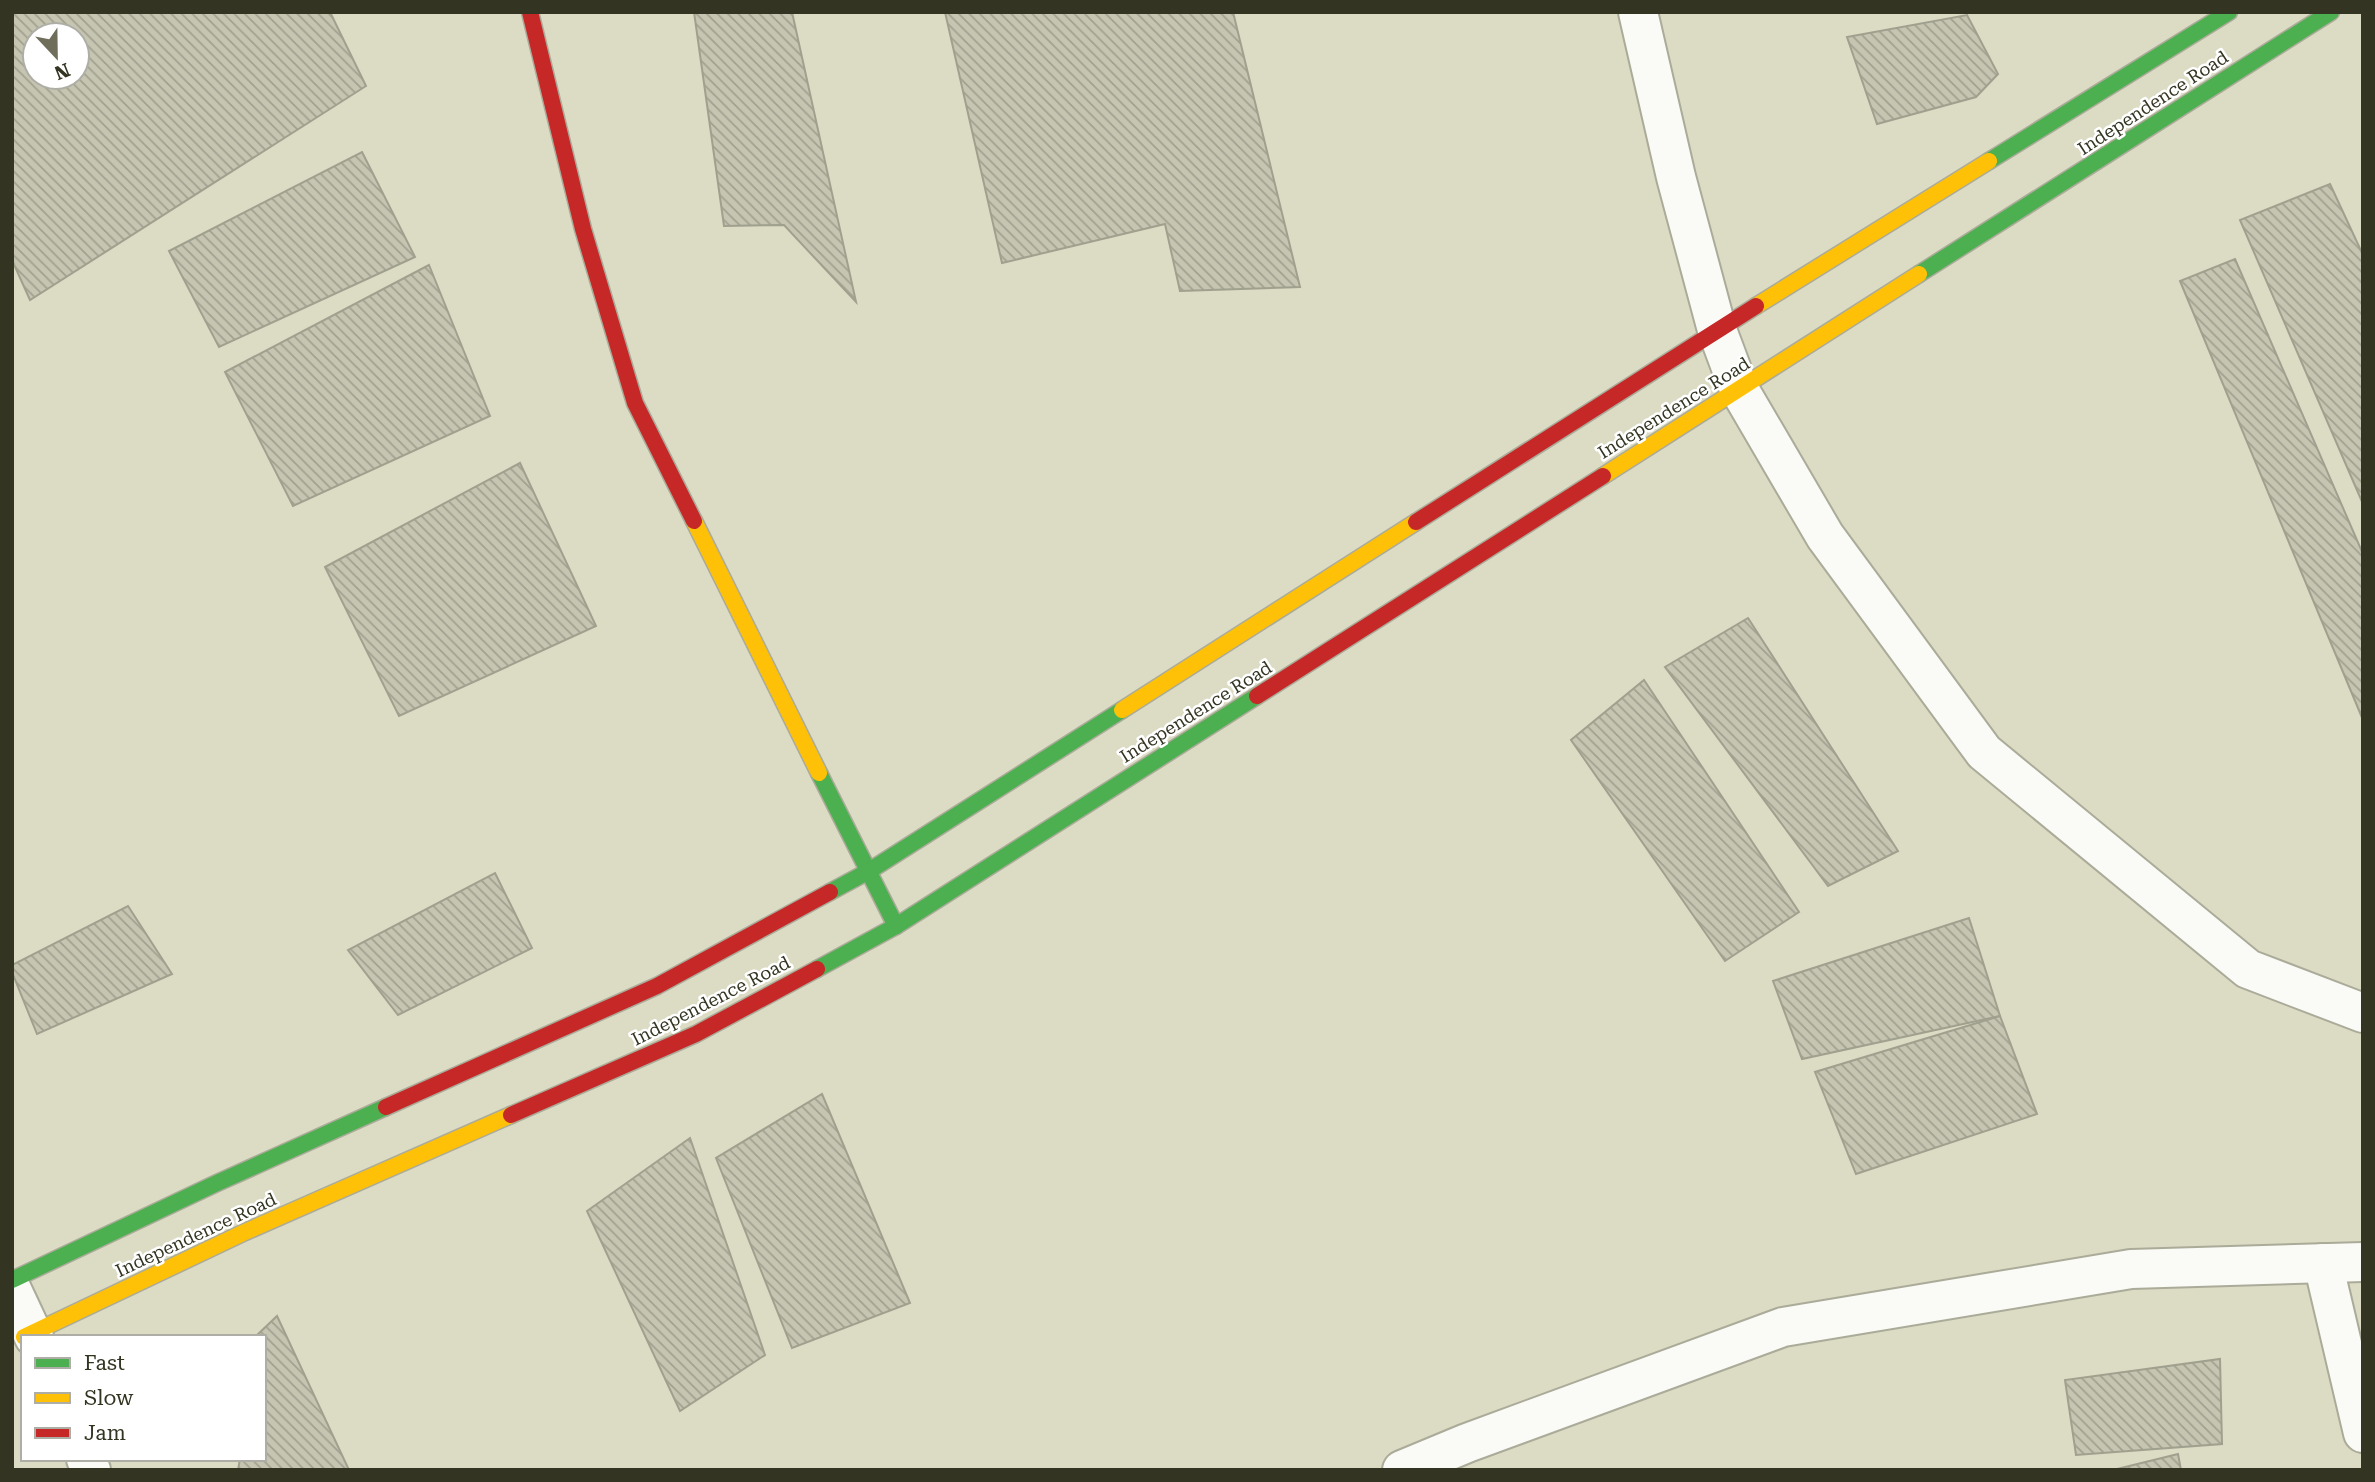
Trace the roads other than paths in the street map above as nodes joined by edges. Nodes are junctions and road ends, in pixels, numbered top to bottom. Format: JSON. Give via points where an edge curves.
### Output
{"nodes":[{"id":1,"x":530,"y":12,"type":"edge"},
{"id":2,"x":1638,"y":12,"type":"edge"},
{"id":3,"x":2229,"y":12,"type":"edge"},
{"id":4,"x":2331,"y":12,"type":"edge"},
{"id":5,"x":1717,"y":330,"type":"junction"},
{"id":6,"x":1740,"y":389,"type":"junction"},
{"id":7,"x":869,"y":871,"type":"junction"},
{"id":8,"x":896,"y":926,"type":"junction"},
{"id":9,"x":2363,"y":1013,"type":"edge"},
{"id":10,"x":2363,"y":1262,"type":"edge"},
{"id":11,"x":2323,"y":1263,"type":"junction"},
{"id":12,"x":12,"y":1280,"type":"edge"},
{"id":13,"x":12,"y":1290,"type":"edge"},
{"id":14,"x":24,"y":1335,"type":"edge"},
{"id":15,"x":29,"y":1335,"type":"edge"},
{"id":16,"x":2363,"y":1433,"type":"edge"},
{"id":17,"x":1402,"y":1470,"type":"edge"}],
"edges":[{"from":1,"to":7,"type":"main road","via":[[583,229],[635,403]]},
{"from":2,"to":5,"type":"street"},
{"from":3,"to":5,"type":"main road","name":"Independence Road"},
{"from":4,"to":6,"type":"main road","name":"Independence Road"},
{"from":5,"to":6,"type":"street"},
{"from":5,"to":7,"type":"main road","name":"Independence Road"},
{"from":6,"to":8,"type":"main road","name":"Independence Road"},
{"from":6,"to":9,"type":"street","via":[[1825,536],[1984,752],[2248,969]]},
{"from":7,"to":8,"type":"main road"},
{"from":7,"to":12,"type":"main road","name":"Independence Road","via":[[657,986]]},
{"from":8,"to":15,"type":"main road","name":"Independence Road","via":[[696,1034],[245,1232]]},
{"from":10,"to":11,"type":"street"},
{"from":11,"to":16,"type":"street"},
{"from":11,"to":17,"type":"street","via":[[2132,1269],[1783,1327]]},
{"from":13,"to":14,"type":"street"}]}
